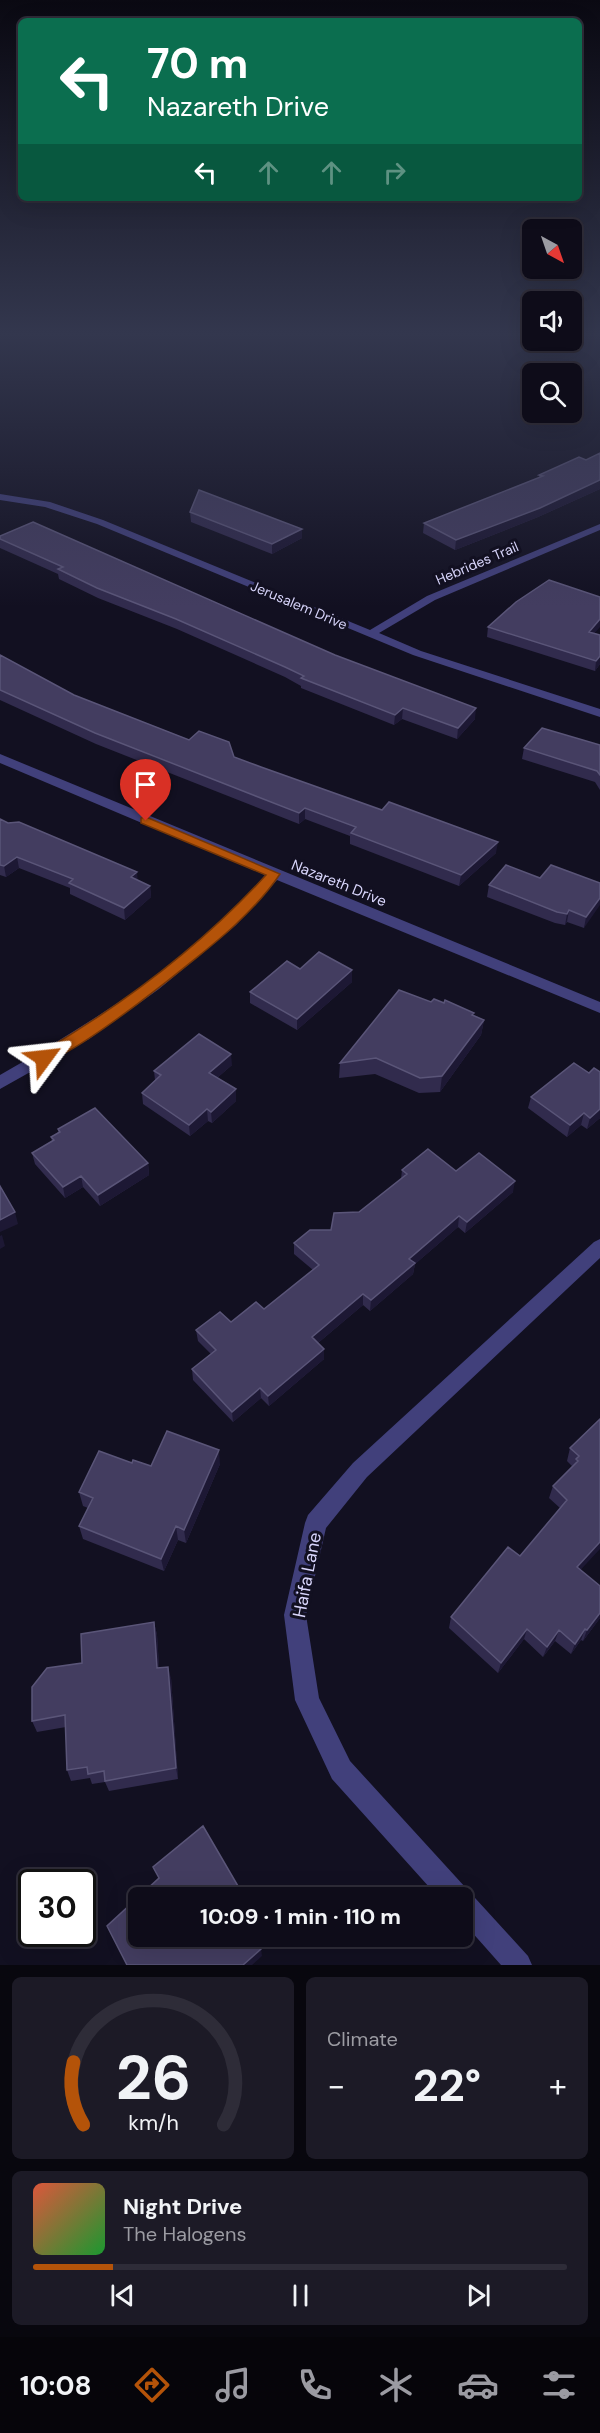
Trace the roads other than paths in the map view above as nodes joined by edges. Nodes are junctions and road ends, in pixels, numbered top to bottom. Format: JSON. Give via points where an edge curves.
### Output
{"nodes":[{"id":1,"x":0,"y":497,"type":"edge"},
{"id":2,"x":600,"y":526,"type":"edge"},
{"id":3,"x":370,"y":634,"type":"junction"},
{"id":4,"x":600,"y":713,"type":"edge"},
{"id":5,"x":0,"y":758,"type":"edge"},
{"id":6,"x":274,"y":874,"type":"junction"},
{"id":7,"x":600,"y":1008,"type":"edge"},
{"id":8,"x":0,"y":1083,"type":"edge"},
{"id":9,"x":600,"y":1247,"type":"edge"},
{"id":10,"x":448,"y":1887,"type":"edge"},
{"id":11,"x":473,"y":1914,"type":"edge"},
{"id":12,"x":519,"y":1965,"type":"edge"}],
"edges":[{"from":1,"to":3,"type":"street","name":"Jerusalem Drive","via":[[47,504],[100,522]]},
{"from":2,"to":3,"type":"street","name":"Hebrides Trail","via":[[431,598]]},
{"from":3,"to":4,"type":"street","name":"Jerusalem Drive"},
{"from":5,"to":6,"type":"street","name":"Nazareth Drive"},
{"from":6,"to":7,"type":"street","name":"Nazareth Drive"},
{"from":6,"to":8,"type":"street","via":[[231,922],[154,985],[83,1035]]},
{"from":9,"to":10,"type":"street","name":"Haifa Lane","via":[[360,1470],[316,1523],[295,1615],[307,1700],[340,1770]]},
{"from":11,"to":12,"type":"street"}]}
